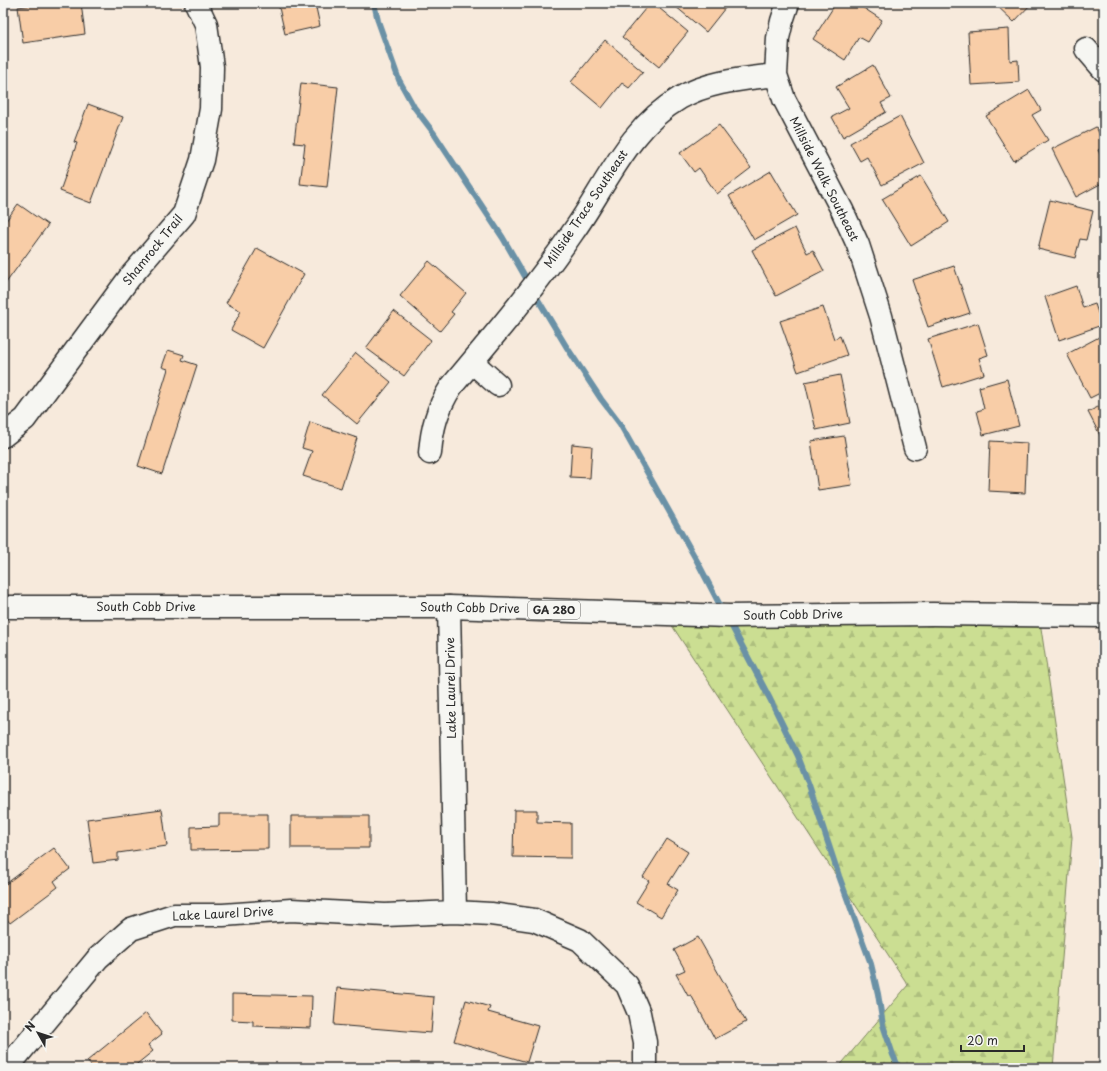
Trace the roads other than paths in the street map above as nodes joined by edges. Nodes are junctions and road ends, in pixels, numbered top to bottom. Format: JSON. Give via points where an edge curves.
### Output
{"nodes":[{"id":1,"x":196,"y":3,"type":"edge"},
{"id":2,"x":788,"y":3,"type":"edge"},
{"id":3,"x":1086,"y":49,"type":"dead end"},
{"id":4,"x":1104,"y":70,"type":"edge"},
{"id":5,"x":776,"y":75,"type":"junction"},
{"id":6,"x":472,"y":362,"type":"junction"},
{"id":7,"x":498,"y":385,"type":"dead end"},
{"id":8,"x":3,"y":436,"type":"edge"},
{"id":9,"x":915,"y":448,"type":"dead end"},
{"id":10,"x":430,"y":453,"type":"dead end"},
{"id":11,"x":3,"y":607,"type":"edge"},
{"id":12,"x":449,"y":607,"type":"junction"},
{"id":13,"x":1104,"y":616,"type":"edge"},
{"id":14,"x":455,"y":912,"type":"junction"},
{"id":15,"x":7,"y":1068,"type":"edge"},
{"id":16,"x":645,"y":1068,"type":"edge"}],
"edges":[{"from":1,"to":8,"type":"street","name":"Shamrock Trail","via":[[207,31],[212,67],[211,109],[202,160],[184,214],[130,276],[25,419]]},
{"from":2,"to":5,"type":"street","name":"Millside Walk Southeast","via":[[778,38]]},
{"from":3,"to":4,"type":"street"},
{"from":5,"to":6,"type":"street","name":"Millside Trace Southeast","via":[[731,80],[697,90],[680,98],[644,126],[628,146],[553,260]]},
{"from":5,"to":9,"type":"street","name":"Millside Walk Southeast","via":[[784,99],[858,245],[881,316]]},
{"from":6,"to":7,"type":"street"},
{"from":6,"to":10,"type":"street","name":"Millside Trace Southeast","via":[[450,387],[441,402],[431,434]]},
{"from":11,"to":12,"type":"street","name":"South Cobb Drive","number":"GA 280"},
{"from":12,"to":13,"type":"street","name":"South Cobb Drive","number":"GA 280","via":[[729,616]]},
{"from":12,"to":14,"type":"street","name":"Lake Laurel Drive"},
{"from":14,"to":15,"type":"street","name":"Lake Laurel Drive","via":[[385,915],[292,910],[174,915],[131,929],[98,958]]},
{"from":14,"to":16,"type":"street","name":"Lake Laurel Drive","via":[[534,920],[580,940],[626,986],[639,1013],[645,1042]]}]}
